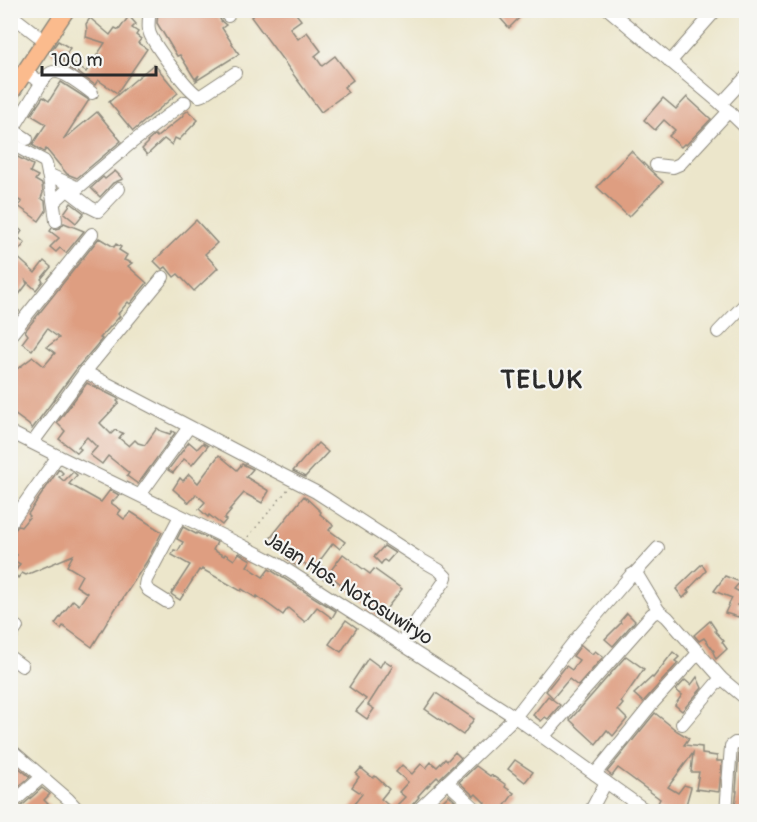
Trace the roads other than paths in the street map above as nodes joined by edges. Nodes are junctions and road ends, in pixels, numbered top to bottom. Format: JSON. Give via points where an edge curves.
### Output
{"nodes":[{"id":1,"x":53,"y":10,"type":"edge"},
{"id":2,"x":66,"y":10,"type":"edge"},
{"id":3,"x":150,"y":10,"type":"edge"},
{"id":4,"x":609,"y":10,"type":"edge"},
{"id":5,"x":716,"y":10,"type":"edge"},
{"id":6,"x":10,"y":14,"type":"edge"},
{"id":7,"x":37,"y":35,"type":"junction"},
{"id":8,"x":670,"y":62,"type":"junction"},
{"id":9,"x":235,"y":73,"type":"dead end"},
{"id":10,"x":18,"y":74,"type":"edge"},
{"id":11,"x":747,"y":76,"type":"edge"},
{"id":12,"x":42,"y":82,"type":"junction"},
{"id":13,"x":747,"y":88,"type":"edge"},
{"id":14,"x":10,"y":93,"type":"edge"},
{"id":15,"x":92,"y":93,"type":"dead end"},
{"id":16,"x":185,"y":102,"type":"dead end"},
{"id":17,"x":725,"y":108,"type":"junction"},
{"id":18,"x":747,"y":128,"type":"edge"},
{"id":19,"x":27,"y":139,"type":"dead end"},
{"id":20,"x":10,"y":143,"type":"edge"},
{"id":21,"x":656,"y":165,"type":"dead end"},
{"id":22,"x":48,"y":174,"type":"junction"},
{"id":23,"x":118,"y":189,"type":"dead end"},
{"id":24,"x":54,"y":202,"type":"junction"},
{"id":25,"x":56,"y":221,"type":"dead end"},
{"id":26,"x":92,"y":234,"type":"dead end"},
{"id":27,"x":163,"y":277,"type":"dead end"},
{"id":28,"x":747,"y":303,"type":"edge"},
{"id":29,"x":718,"y":332,"type":"dead end"},
{"id":30,"x":10,"y":336,"type":"edge"},
{"id":31,"x":86,"y":372,"type":"junction"},
{"id":32,"x":189,"y":427,"type":"junction"},
{"id":33,"x":10,"y":432,"type":"edge"},
{"id":34,"x":33,"y":442,"type":"junction"},
{"id":35,"x":58,"y":456,"type":"junction"},
{"id":36,"x":140,"y":495,"type":"junction"},
{"id":37,"x":180,"y":516,"type":"junction"},
{"id":38,"x":10,"y":524,"type":"edge"},
{"id":39,"x":658,"y":548,"type":"dead end"},
{"id":40,"x":635,"y":573,"type":"junction"},
{"id":41,"x":167,"y":602,"type":"dead end"},
{"id":42,"x":659,"y":611,"type":"junction"},
{"id":43,"x":401,"y":643,"type":"junction"},
{"id":44,"x":699,"y":652,"type":"junction"},
{"id":45,"x":10,"y":657,"type":"edge"},
{"id":46,"x":22,"y":666,"type":"dead end"},
{"id":47,"x":721,"y":678,"type":"junction"},
{"id":48,"x":747,"y":699,"type":"edge"},
{"id":49,"x":514,"y":717,"type":"junction"},
{"id":50,"x":682,"y":724,"type":"dead end"},
{"id":51,"x":544,"y":736,"type":"junction"},
{"id":52,"x":747,"y":743,"type":"edge"},
{"id":53,"x":11,"y":750,"type":"edge"},
{"id":54,"x":595,"y":774,"type":"junction"},
{"id":55,"x":42,"y":777,"type":"junction"},
{"id":56,"x":447,"y":782,"type":"junction"},
{"id":57,"x":606,"y":782,"type":"junction"},
{"id":58,"x":10,"y":805,"type":"edge"},
{"id":59,"x":77,"y":810,"type":"edge"},
{"id":60,"x":417,"y":812,"type":"edge"},
{"id":61,"x":479,"y":812,"type":"edge"},
{"id":62,"x":590,"y":812,"type":"edge"},
{"id":63,"x":648,"y":812,"type":"edge"},
{"id":64,"x":726,"y":812,"type":"edge"}],
"edges":[{"from":1,"to":7,"type":"highway"},
{"from":2,"to":10,"type":"highway"},
{"from":3,"to":9,"type":"street","via":[[150,32],[192,93],[202,95]]},
{"from":4,"to":8,"type":"street"},
{"from":5,"to":8,"type":"street"},
{"from":6,"to":7,"type":"street"},
{"from":7,"to":10,"type":"highway"},
{"from":8,"to":17,"type":"street"},
{"from":10,"to":12,"type":"street"},
{"from":10,"to":14,"type":"highway"},
{"from":11,"to":17,"type":"street"},
{"from":12,"to":15,"type":"street","via":[[50,73],[59,73]]},
{"from":12,"to":19,"type":"street","via":[[15,126],[16,132]]},
{"from":13,"to":17,"type":"street"},
{"from":16,"to":22,"type":"street","via":[[78,188]]},
{"from":17,"to":18,"type":"street"},
{"from":17,"to":21,"type":"street","via":[[680,164]]},
{"from":20,"to":22,"type":"street","via":[[44,161]]},
{"from":22,"to":24,"type":"street"},
{"from":23,"to":24,"type":"street","via":[[98,211],[69,190]]},
{"from":24,"to":25,"type":"street"},
{"from":26,"to":30,"type":"street"},
{"from":27,"to":31,"type":"street"},
{"from":28,"to":29,"type":"street"},
{"from":31,"to":32,"type":"street"},
{"from":31,"to":34,"type":"street"},
{"from":32,"to":36,"type":"street"},
{"from":32,"to":43,"type":"street","via":[[316,492],[446,577]]},
{"from":33,"to":34,"type":"street","name":"Jalan Hos. Notosuwiryo"},
{"from":34,"to":35,"type":"street","name":"Jalan Hos. Notosuwiryo"},
{"from":35,"to":36,"type":"street","name":"Jalan Hos. Notosuwiryo"},
{"from":35,"to":38,"type":"street"},
{"from":36,"to":37,"type":"street","name":"Jalan Hos. Notosuwiryo"},
{"from":37,"to":41,"type":"street","via":[[145,585]]},
{"from":37,"to":43,"type":"street","name":"Jalan Hos. Notosuwiryo","via":[[276,563]]},
{"from":39,"to":40,"type":"street"},
{"from":40,"to":42,"type":"street"},
{"from":40,"to":49,"type":"street"},
{"from":42,"to":44,"type":"street"},
{"from":42,"to":51,"type":"street","via":[[652,614]]},
{"from":43,"to":49,"type":"street","name":"Jalan Hos. Notosuwiryo"},
{"from":44,"to":47,"type":"street"},
{"from":44,"to":54,"type":"street"},
{"from":45,"to":46,"type":"street"},
{"from":47,"to":48,"type":"street"},
{"from":47,"to":50,"type":"street"},
{"from":49,"to":51,"type":"street","name":"Jalan Hos. Notosuwiryo"},
{"from":49,"to":56,"type":"street"},
{"from":51,"to":54,"type":"street","name":"Jalan Hos. Notosuwiryo"},
{"from":52,"to":64,"type":"street","via":[[731,746]]},
{"from":53,"to":55,"type":"street"},
{"from":54,"to":57,"type":"street","name":"Jalan Hos. Notosuwiryo"},
{"from":55,"to":58,"type":"street"},
{"from":55,"to":59,"type":"street"},
{"from":56,"to":60,"type":"street"},
{"from":56,"to":61,"type":"street"},
{"from":57,"to":62,"type":"street"},
{"from":57,"to":63,"type":"street","name":"Jalan Hos. Notosuwiryo"}]}
